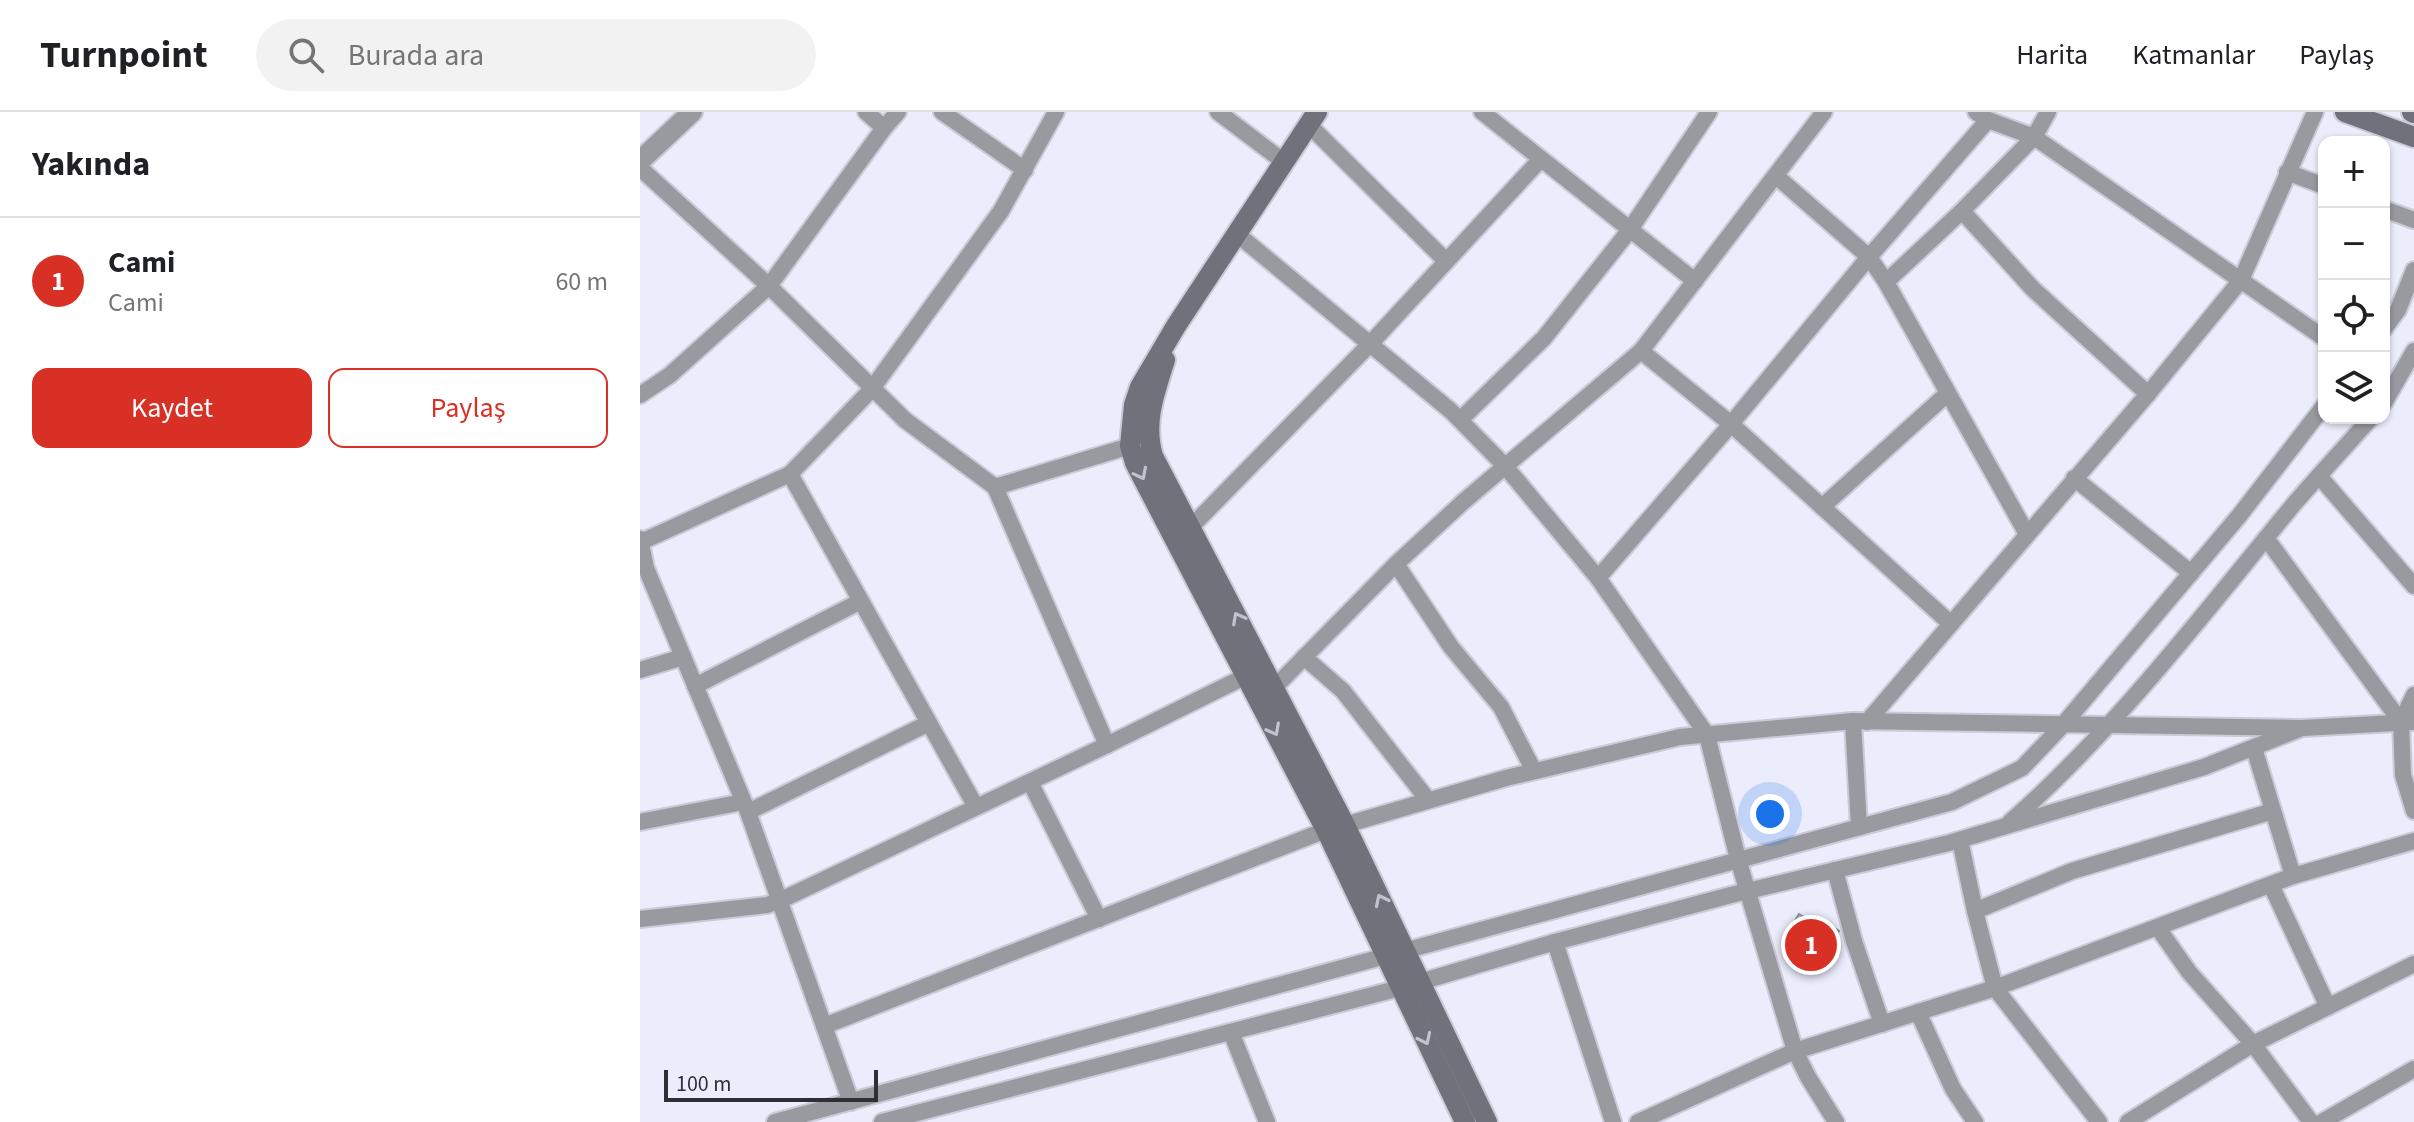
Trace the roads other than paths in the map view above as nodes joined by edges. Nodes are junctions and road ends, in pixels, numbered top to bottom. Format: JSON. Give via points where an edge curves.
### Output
{"nodes":[{"id":1,"x":692,"y":112,"type":"edge"},
{"id":2,"x":866,"y":112,"type":"edge"},
{"id":3,"x":898,"y":112,"type":"edge"},
{"id":4,"x":942,"y":112,"type":"edge"},
{"id":5,"x":1056,"y":112,"type":"edge"},
{"id":6,"x":1218,"y":112,"type":"edge"},
{"id":7,"x":1482,"y":112,"type":"edge"},
{"id":8,"x":1709,"y":112,"type":"edge"},
{"id":9,"x":1824,"y":112,"type":"edge"},
{"id":10,"x":2048,"y":112,"type":"edge"},
{"id":11,"x":2315,"y":112,"type":"edge"},
{"id":12,"x":2345,"y":112,"type":"edge"},
{"id":13,"x":1982,"y":116,"type":"edge"},
{"id":14,"x":1313,"y":118,"type":"edge"},
{"id":15,"x":884,"y":128,"type":"junction"},
{"id":16,"x":2034,"y":137,"type":"junction"},
{"id":17,"x":2414,"y":137,"type":"edge"},
{"id":18,"x":1540,"y":160,"type":"junction"},
{"id":19,"x":640,"y":161,"type":"edge"},
{"id":20,"x":1284,"y":162,"type":"junction"},
{"id":21,"x":640,"y":168,"type":"edge"},
{"id":22,"x":1025,"y":170,"type":"junction"},
{"id":23,"x":2287,"y":172,"type":"junction"},
{"id":24,"x":1776,"y":176,"type":"junction"},
{"id":25,"x":2318,"y":184,"type":"edge"},
{"id":26,"x":1962,"y":211,"type":"junction"},
{"id":27,"x":2390,"y":211,"type":"edge"},
{"id":28,"x":2414,"y":220,"type":"edge"},
{"id":29,"x":1629,"y":231,"type":"junction"},
{"id":30,"x":1237,"y":234,"type":"junction"},
{"id":31,"x":1869,"y":257,"type":"junction"},
{"id":32,"x":1446,"y":261,"type":"junction"},
{"id":33,"x":2414,"y":270,"type":"edge"},
{"id":34,"x":2241,"y":280,"type":"junction"},
{"id":35,"x":1695,"y":281,"type":"junction"},
{"id":36,"x":1886,"y":282,"type":"junction"},
{"id":37,"x":769,"y":286,"type":"junction"},
{"id":38,"x":2390,"y":321,"type":"edge"},
{"id":39,"x":1176,"y":326,"type":"junction"},
{"id":40,"x":2318,"y":334,"type":"edge"},
{"id":41,"x":1370,"y":344,"type":"junction"},
{"id":42,"x":1641,"y":351,"type":"junction"},
{"id":43,"x":2414,"y":351,"type":"edge"},
{"id":44,"x":2398,"y":379,"type":"junction"},
{"id":45,"x":2414,"y":389,"type":"edge"},
{"id":46,"x":871,"y":390,"type":"junction"},
{"id":47,"x":1948,"y":393,"type":"junction"},
{"id":48,"x":2390,"y":393,"type":"edge"},
{"id":49,"x":2148,"y":394,"type":"junction"},
{"id":50,"x":640,"y":395,"type":"edge"},
{"id":51,"x":2318,"y":414,"type":"edge"},
{"id":52,"x":1460,"y":420,"type":"junction"},
{"id":53,"x":1731,"y":424,"type":"junction"},
{"id":54,"x":2366,"y":424,"type":"edge"},
{"id":55,"x":1130,"y":446,"type":"junction"},
{"id":56,"x":1505,"y":466,"type":"junction"},
{"id":57,"x":790,"y":474,"type":"junction"},
{"id":58,"x":2319,"y":476,"type":"junction"},
{"id":59,"x":2074,"y":478,"type":"junction"},
{"id":60,"x":995,"y":487,"type":"junction"},
{"id":61,"x":1822,"y":507,"type":"junction"},
{"id":62,"x":1190,"y":528,"type":"junction"},
{"id":63,"x":2027,"y":534,"type":"junction"},
{"id":64,"x":2266,"y":538,"type":"junction"},
{"id":65,"x":640,"y":540,"type":"edge"},
{"id":66,"x":1396,"y":564,"type":"junction"},
{"id":67,"x":643,"y":569,"type":"edge"},
{"id":68,"x":2191,"y":573,"type":"junction"},
{"id":69,"x":1598,"y":578,"type":"junction"},
{"id":70,"x":2414,"y":586,"type":"edge"},
{"id":71,"x":861,"y":601,"type":"junction"},
{"id":72,"x":1951,"y":624,"type":"junction"},
{"id":73,"x":683,"y":657,"type":"junction"},
{"id":74,"x":1304,"y":657,"type":"junction"},
{"id":75,"x":640,"y":670,"type":"edge"},
{"id":76,"x":1246,"y":676,"type":"junction"},
{"id":77,"x":695,"y":686,"type":"junction"},
{"id":78,"x":1266,"y":692,"type":"junction"},
{"id":79,"x":2414,"y":695,"type":"edge"},
{"id":80,"x":1860,"y":721,"type":"junction"},
{"id":81,"x":2407,"y":722,"type":"edge"},
{"id":82,"x":929,"y":723,"type":"junction"},
{"id":83,"x":2062,"y":726,"type":"junction"},
{"id":84,"x":2111,"y":726,"type":"junction"},
{"id":85,"x":2302,"y":728,"type":"junction"},
{"id":86,"x":1707,"y":735,"type":"junction"},
{"id":87,"x":1107,"y":745,"type":"junction"},
{"id":88,"x":2254,"y":748,"type":"junction"},
{"id":89,"x":1534,"y":771,"type":"junction"},
{"id":90,"x":1030,"y":782,"type":"junction"},
{"id":91,"x":1428,"y":800,"type":"junction"},
{"id":92,"x":745,"y":807,"type":"junction"},
{"id":93,"x":976,"y":807,"type":"junction"},
{"id":94,"x":2273,"y":811,"type":"junction"},
{"id":95,"x":2414,"y":811,"type":"edge"},
{"id":96,"x":640,"y":822,"type":"edge"},
{"id":97,"x":2006,"y":826,"type":"junction"},
{"id":98,"x":1859,"y":827,"type":"junction"},
{"id":99,"x":1336,"y":828,"type":"junction"},
{"id":100,"x":1960,"y":840,"type":"junction"},
{"id":101,"x":2414,"y":841,"type":"edge"},
{"id":102,"x":1738,"y":859,"type":"junction"},
{"id":103,"x":1835,"y":870,"type":"junction"},
{"id":104,"x":2293,"y":876,"type":"junction"},
{"id":105,"x":2271,"y":885,"type":"junction"},
{"id":106,"x":1749,"y":891,"type":"junction"},
{"id":107,"x":779,"y":901,"type":"junction"},
{"id":108,"x":1975,"y":911,"type":"junction"},
{"id":109,"x":640,"y":919,"type":"edge"},
{"id":110,"x":1099,"y":919,"type":"junction"},
{"id":111,"x":2158,"y":928,"type":"junction"},
{"id":112,"x":1555,"y":942,"type":"junction"},
{"id":113,"x":1405,"y":949,"type":"junction"},
{"id":114,"x":1385,"y":954,"type":"junction"},
{"id":115,"x":2414,"y":964,"type":"edge"},
{"id":116,"x":1409,"y":985,"type":"junction"},
{"id":117,"x":1995,"y":988,"type":"junction"},
{"id":118,"x":2328,"y":1007,"type":"junction"},
{"id":119,"x":1918,"y":1012,"type":"junction"},
{"id":120,"x":1882,"y":1024,"type":"junction"},
{"id":121,"x":824,"y":1026,"type":"junction"},
{"id":122,"x":1231,"y":1032,"type":"junction"},
{"id":123,"x":2253,"y":1044,"type":"junction"},
{"id":124,"x":1795,"y":1051,"type":"junction"},
{"id":125,"x":2414,"y":1069,"type":"edge"},
{"id":126,"x":851,"y":1102,"type":"junction"},
{"id":127,"x":1643,"y":1121,"type":"edge"},
{"id":128,"x":775,"y":1122,"type":"edge"},
{"id":129,"x":882,"y":1122,"type":"edge"},
{"id":130,"x":1267,"y":1122,"type":"edge"},
{"id":131,"x":1465,"y":1122,"type":"edge"},
{"id":132,"x":1487,"y":1122,"type":"edge"},
{"id":133,"x":1613,"y":1122,"type":"edge"},
{"id":134,"x":1836,"y":1122,"type":"edge"},
{"id":135,"x":1975,"y":1122,"type":"edge"},
{"id":136,"x":2099,"y":1122,"type":"edge"},
{"id":137,"x":2128,"y":1122,"type":"edge"},
{"id":138,"x":2311,"y":1122,"type":"edge"},
{"id":139,"x":2322,"y":1122,"type":"edge"}],
"edges":[{"from":1,"to":19,"type":"street"},
{"from":2,"to":15,"type":"street"},
{"from":3,"to":15,"type":"street"},
{"from":4,"to":22,"type":"street"},
{"from":5,"to":22,"type":"street"},
{"from":6,"to":20,"type":"street"},
{"from":7,"to":18,"type":"street"},
{"from":8,"to":29,"type":"street"},
{"from":9,"to":24,"type":"street"},
{"from":10,"to":16,"type":"street"},
{"from":11,"to":23,"type":"street"},
{"from":12,"to":17,"type":"main road"},
{"from":13,"to":16,"type":"street"},
{"from":13,"to":31,"type":"street"},
{"from":14,"to":20,"type":"main road"},
{"from":14,"to":32,"type":"street"},
{"from":15,"to":37,"type":"street"},
{"from":16,"to":26,"type":"street"},
{"from":16,"to":34,"type":"street"},
{"from":18,"to":29,"type":"street"},
{"from":18,"to":32,"type":"street"},
{"from":20,"to":30,"type":"main road"},
{"from":21,"to":37,"type":"street"},
{"from":22,"to":46,"type":"street"},
{"from":23,"to":25,"type":"street"},
{"from":23,"to":34,"type":"street"},
{"from":24,"to":31,"type":"street"},
{"from":24,"to":35,"type":"street"},
{"from":26,"to":36,"type":"street"},
{"from":26,"to":49,"type":"street","via":[[2033,289]]},
{"from":27,"to":28,"type":"street"},
{"from":29,"to":35,"type":"street"},
{"from":29,"to":52,"type":"street","via":[[1544,338]]},
{"from":30,"to":39,"type":"main road"},
{"from":30,"to":41,"type":"street"},
{"from":31,"to":36,"type":"street"},
{"from":31,"to":53,"type":"street"},
{"from":32,"to":41,"type":"street"},
{"from":33,"to":38,"type":"street"},
{"from":34,"to":40,"type":"street"},
{"from":34,"to":49,"type":"street"},
{"from":35,"to":42,"type":"street"},
{"from":36,"to":47,"type":"street"},
{"from":37,"to":46,"type":"street"},
{"from":37,"to":50,"type":"street","via":[[670,375]]},
{"from":39,"to":55,"type":"main road","via":[[1140,387]]},
{"from":39,"to":62,"type":"main road","via":[[1150,409],[1148,439]]},
{"from":41,"to":52,"type":"street"},
{"from":41,"to":62,"type":"street"},
{"from":42,"to":53,"type":"street"},
{"from":42,"to":56,"type":"street"},
{"from":43,"to":44,"type":"street"},
{"from":44,"to":45,"type":"street"},
{"from":44,"to":48,"type":"street"},
{"from":46,"to":57,"type":"street"},
{"from":46,"to":60,"type":"street"},
{"from":47,"to":61,"type":"street"},
{"from":47,"to":63,"type":"street"},
{"from":49,"to":59,"type":"street"},
{"from":51,"to":68,"type":"street"},
{"from":52,"to":56,"type":"street"},
{"from":53,"to":61,"type":"street"},
{"from":53,"to":69,"type":"street"},
{"from":54,"to":58,"type":"street"},
{"from":55,"to":60,"type":"street"},
{"from":55,"to":76,"type":"main road","one_way":true},
{"from":56,"to":66,"type":"street"},
{"from":56,"to":69,"type":"street"},
{"from":57,"to":65,"type":"street"},
{"from":57,"to":71,"type":"street"},
{"from":58,"to":64,"type":"street"},
{"from":58,"to":70,"type":"street"},
{"from":59,"to":63,"type":"street"},
{"from":59,"to":68,"type":"street"},
{"from":60,"to":87,"type":"street"},
{"from":61,"to":72,"type":"street"},
{"from":78,"to":62,"type":"main road","one_way":true},
{"from":63,"to":72,"type":"street"},
{"from":64,"to":81,"type":"street"},
{"from":64,"to":84,"type":"street"},
{"from":65,"to":67,"type":"street"},
{"from":66,"to":74,"type":"street"},
{"from":66,"to":89,"type":"street","via":[[1451,647],[1501,707]]},
{"from":67,"to":73,"type":"street"},
{"from":68,"to":83,"type":"street"},
{"from":69,"to":86,"type":"street"},
{"from":71,"to":77,"type":"street"},
{"from":71,"to":82,"type":"street"},
{"from":72,"to":80,"type":"street"},
{"from":73,"to":75,"type":"street"},
{"from":73,"to":77,"type":"street"},
{"from":74,"to":78,"type":"street"},
{"from":74,"to":91,"type":"street","via":[[1343,691]]},
{"from":76,"to":78,"type":"main road"},
{"from":76,"to":87,"type":"street"},
{"from":77,"to":92,"type":"street"},
{"from":78,"to":99,"type":"main road"},
{"from":79,"to":81,"type":"street"},
{"from":80,"to":83,"type":"street"},
{"from":80,"to":86,"type":"street"},
{"from":80,"to":98,"type":"street"},
{"from":81,"to":85,"type":"street"},
{"from":81,"to":95,"type":"street","via":[[2403,775]]},
{"from":82,"to":92,"type":"street"},
{"from":82,"to":93,"type":"street"},
{"from":83,"to":84,"type":"street"},
{"from":83,"to":98,"type":"street","via":[[2022,768],[1952,802]]},
{"from":84,"to":85,"type":"street"},
{"from":84,"to":97,"type":"street"},
{"from":85,"to":88,"type":"street"},
{"from":86,"to":89,"type":"street"},
{"from":86,"to":102,"type":"street"},
{"from":87,"to":90,"type":"street"},
{"from":88,"to":94,"type":"street"},
{"from":88,"to":97,"type":"street"},
{"from":89,"to":91,"type":"street"},
{"from":90,"to":93,"type":"street"},
{"from":90,"to":110,"type":"street"},
{"from":91,"to":99,"type":"street"},
{"from":92,"to":96,"type":"street"},
{"from":92,"to":107,"type":"street"},
{"from":93,"to":107,"type":"street"},
{"from":94,"to":104,"type":"street"},
{"from":94,"to":108,"type":"street","via":[[2072,871]]},
{"from":97,"to":100,"type":"street"},
{"from":98,"to":102,"type":"street"},
{"from":99,"to":110,"type":"street"},
{"from":113,"to":99,"type":"main road","one_way":true},
{"from":99,"to":114,"type":"main road"},
{"from":100,"to":103,"type":"street"},
{"from":100,"to":108,"type":"street"},
{"from":101,"to":104,"type":"street"},
{"from":102,"to":106,"type":"street"},
{"from":102,"to":113,"type":"street"},
{"from":103,"to":106,"type":"street"},
{"from":103,"to":120,"type":"street"},
{"from":104,"to":105,"type":"street"},
{"from":105,"to":111,"type":"street"},
{"from":105,"to":118,"type":"street"},
{"from":106,"to":112,"type":"street"},
{"from":106,"to":124,"type":"street"},
{"from":107,"to":109,"type":"street"},
{"from":107,"to":121,"type":"street"},
{"from":108,"to":117,"type":"street"},
{"from":110,"to":121,"type":"street"},
{"from":111,"to":117,"type":"street"},
{"from":111,"to":123,"type":"street"},
{"from":112,"to":116,"type":"street"},
{"from":112,"to":133,"type":"street"},
{"from":113,"to":114,"type":"street"},
{"from":113,"to":116,"type":"main road"},
{"from":114,"to":116,"type":"main road"},
{"from":114,"to":126,"type":"street"},
{"from":115,"to":118,"type":"street"},
{"from":116,"to":122,"type":"street"},
{"from":116,"to":131,"type":"main road","one_way":true},
{"from":116,"to":132,"type":"main road"},
{"from":117,"to":119,"type":"street"},
{"from":117,"to":136,"type":"street"},
{"from":118,"to":123,"type":"street"},
{"from":119,"to":120,"type":"street"},
{"from":119,"to":135,"type":"street","via":[[1953,1089]]},
{"from":120,"to":124,"type":"street"},
{"from":121,"to":126,"type":"street"},
{"from":122,"to":129,"type":"street"},
{"from":122,"to":130,"type":"street"},
{"from":123,"to":137,"type":"street"},
{"from":123,"to":138,"type":"street"},
{"from":124,"to":127,"type":"street"},
{"from":124,"to":134,"type":"street"},
{"from":125,"to":139,"type":"street"},
{"from":126,"to":128,"type":"street"}]}
